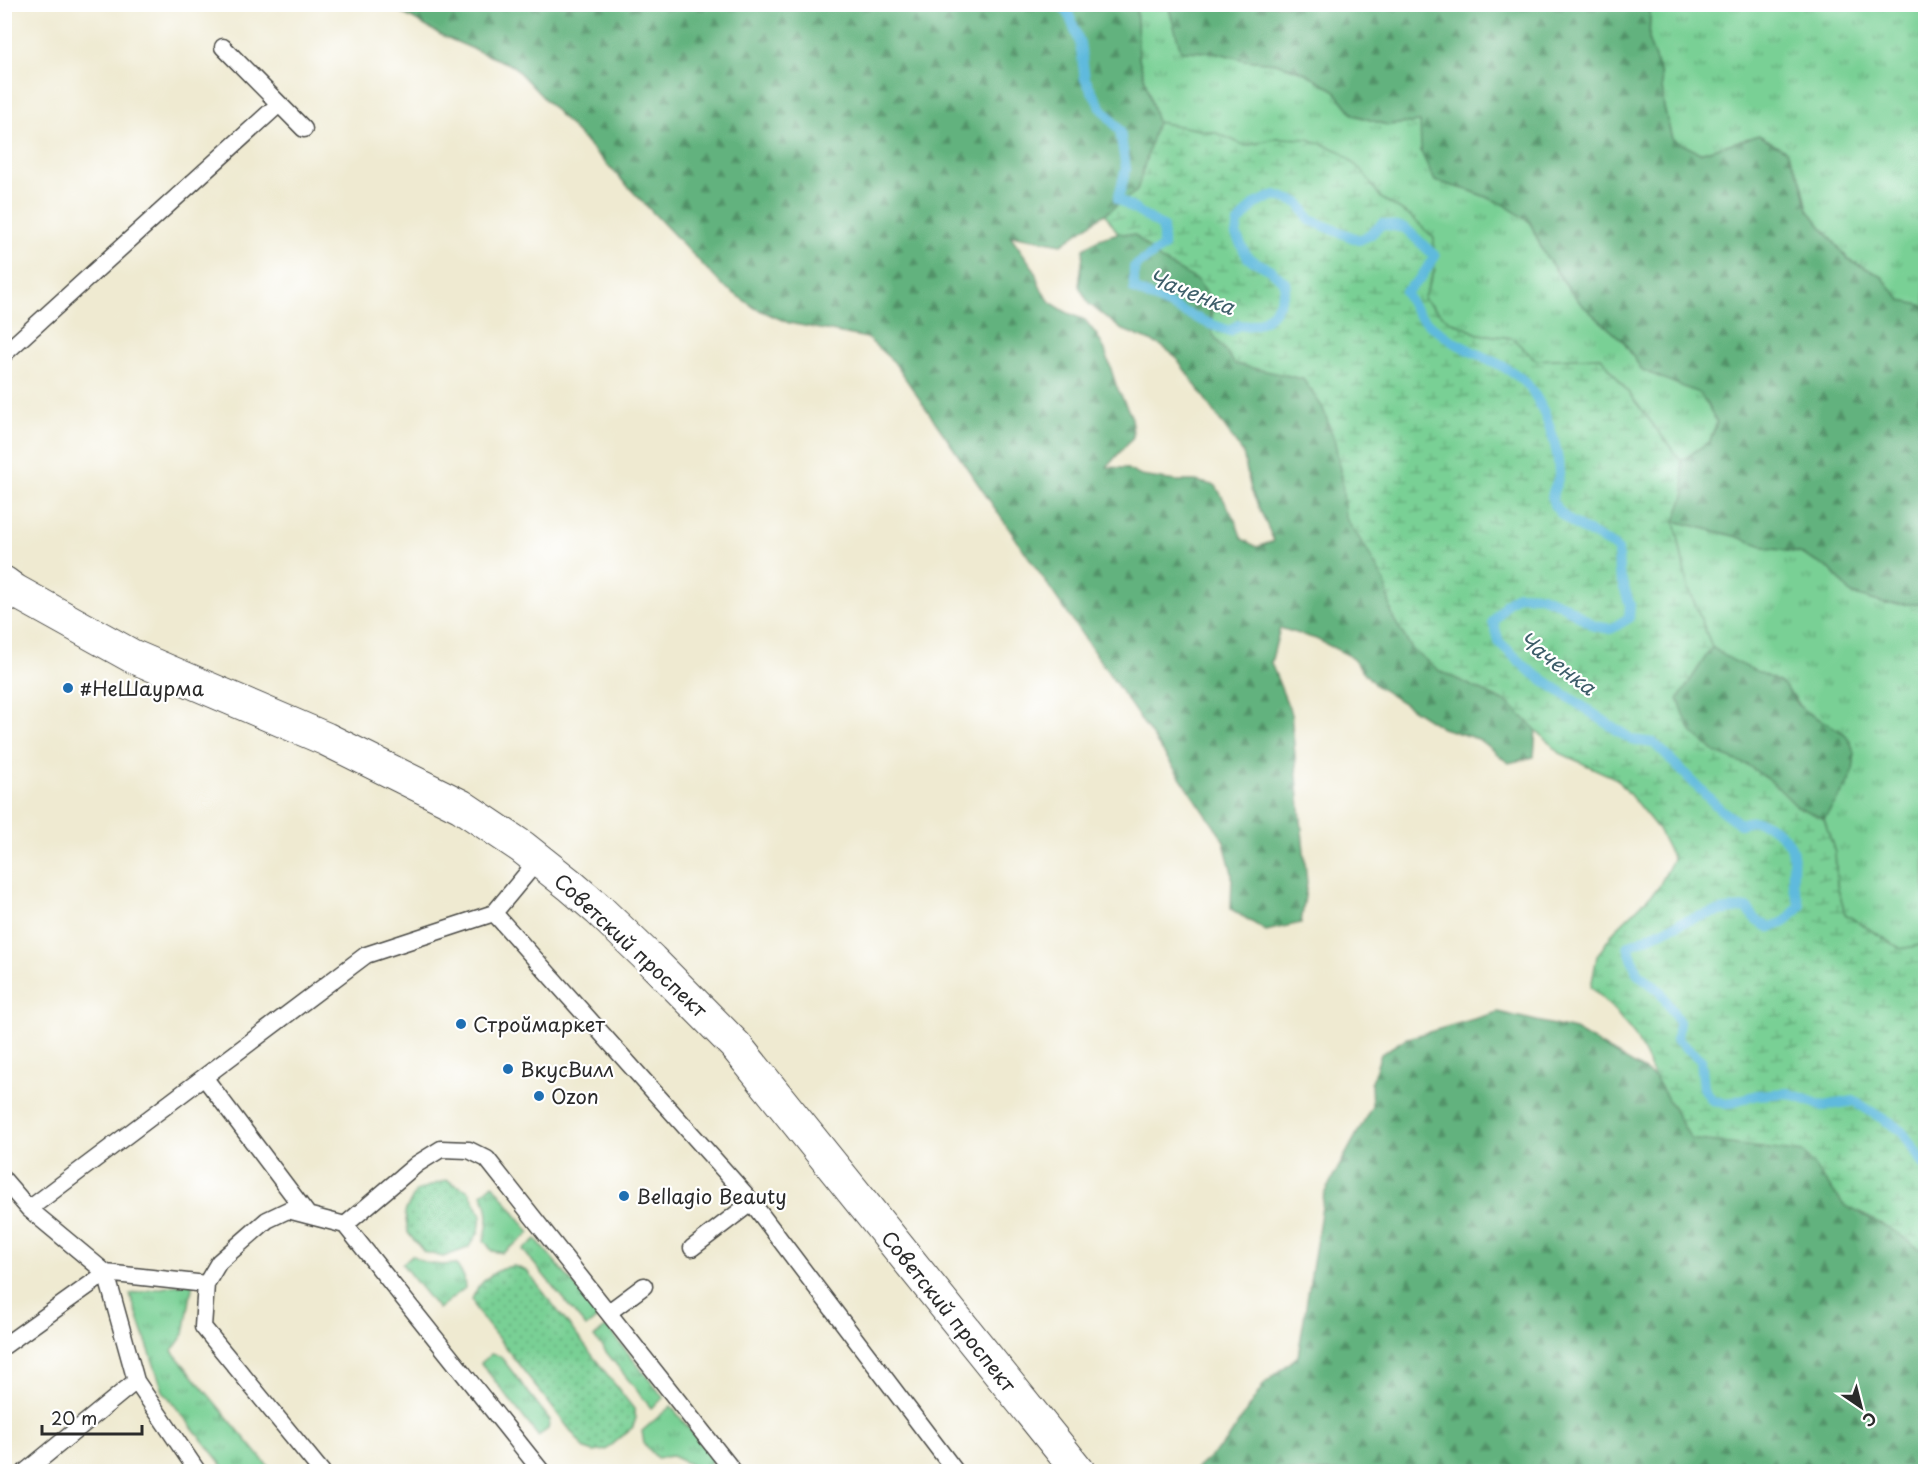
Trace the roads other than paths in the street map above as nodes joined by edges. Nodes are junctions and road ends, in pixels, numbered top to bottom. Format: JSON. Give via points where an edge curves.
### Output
{"nodes":[{"id":1,"x":223,"y":46,"type":"dead end"},
{"id":2,"x":279,"y":104,"type":"junction"},
{"id":3,"x":304,"y":129,"type":"dead end"},
{"id":4,"x":4,"y":354,"type":"edge"},
{"id":5,"x":8,"y":591,"type":"edge"},
{"id":6,"x":538,"y":860,"type":"junction"},
{"id":7,"x":494,"y":913,"type":"junction"},
{"id":8,"x":204,"y":1077,"type":"junction"},
{"id":9,"x":4,"y":1179,"type":"edge"},
{"id":10,"x":752,"y":1202,"type":"junction"},
{"id":11,"x":29,"y":1209,"type":"junction"},
{"id":12,"x":308,"y":1215,"type":"junction"},
{"id":13,"x":345,"y":1225,"type":"junction"},
{"id":14,"x":692,"y":1248,"type":"dead end"},
{"id":15,"x":106,"y":1273,"type":"junction"},
{"id":16,"x":206,"y":1284,"type":"junction"},
{"id":17,"x":644,"y":1286,"type":"dead end"},
{"id":18,"x":609,"y":1312,"type":"junction"},
{"id":19,"x":4,"y":1346,"type":"edge"},
{"id":20,"x":136,"y":1381,"type":"junction"},
{"id":21,"x":1067,"y":1467,"type":"edge"},
{"id":22,"x":26,"y":1472,"type":"edge"},
{"id":23,"x":198,"y":1472,"type":"edge"},
{"id":24,"x":322,"y":1472,"type":"edge"},
{"id":25,"x":542,"y":1472,"type":"edge"},
{"id":26,"x":734,"y":1472,"type":"edge"},
{"id":27,"x":956,"y":1472,"type":"edge"}],
"edges":[{"from":1,"to":2,"type":"lane"},
{"from":2,"to":3,"type":"lane"},
{"from":2,"to":4,"type":"lane"},
{"from":5,"to":6,"type":"street","name":"Советский проспект","via":[[132,656],[326,739],[461,806]]},
{"from":6,"to":7,"type":"lane"},
{"from":6,"to":21,"type":"street","name":"Советский проспект","via":[[600,910],[736,1046]]},
{"from":7,"to":8,"type":"lane","via":[[366,955]]},
{"from":7,"to":10,"type":"lane"},
{"from":8,"to":11,"type":"lane"},
{"from":8,"to":12,"type":"lane"},
{"from":9,"to":11,"type":"lane"},
{"from":10,"to":14,"type":"lane"},
{"from":10,"to":27,"type":"lane"},
{"from":11,"to":15,"type":"lane"},
{"from":12,"to":13,"type":"lane"},
{"from":12,"to":16,"type":"lane","via":[[288,1210],[267,1221],[219,1262]]},
{"from":13,"to":18,"type":"lane","via":[[417,1164],[441,1149],[469,1150],[487,1159]]},
{"from":13,"to":25,"type":"lane"},
{"from":15,"to":16,"type":"lane"},
{"from":15,"to":19,"type":"lane"},
{"from":15,"to":20,"type":"lane"},
{"from":16,"to":24,"type":"lane","via":[[203,1327]]},
{"from":17,"to":18,"type":"lane"},
{"from":18,"to":26,"type":"lane"},
{"from":20,"to":22,"type":"lane"},
{"from":20,"to":23,"type":"lane"}]}
